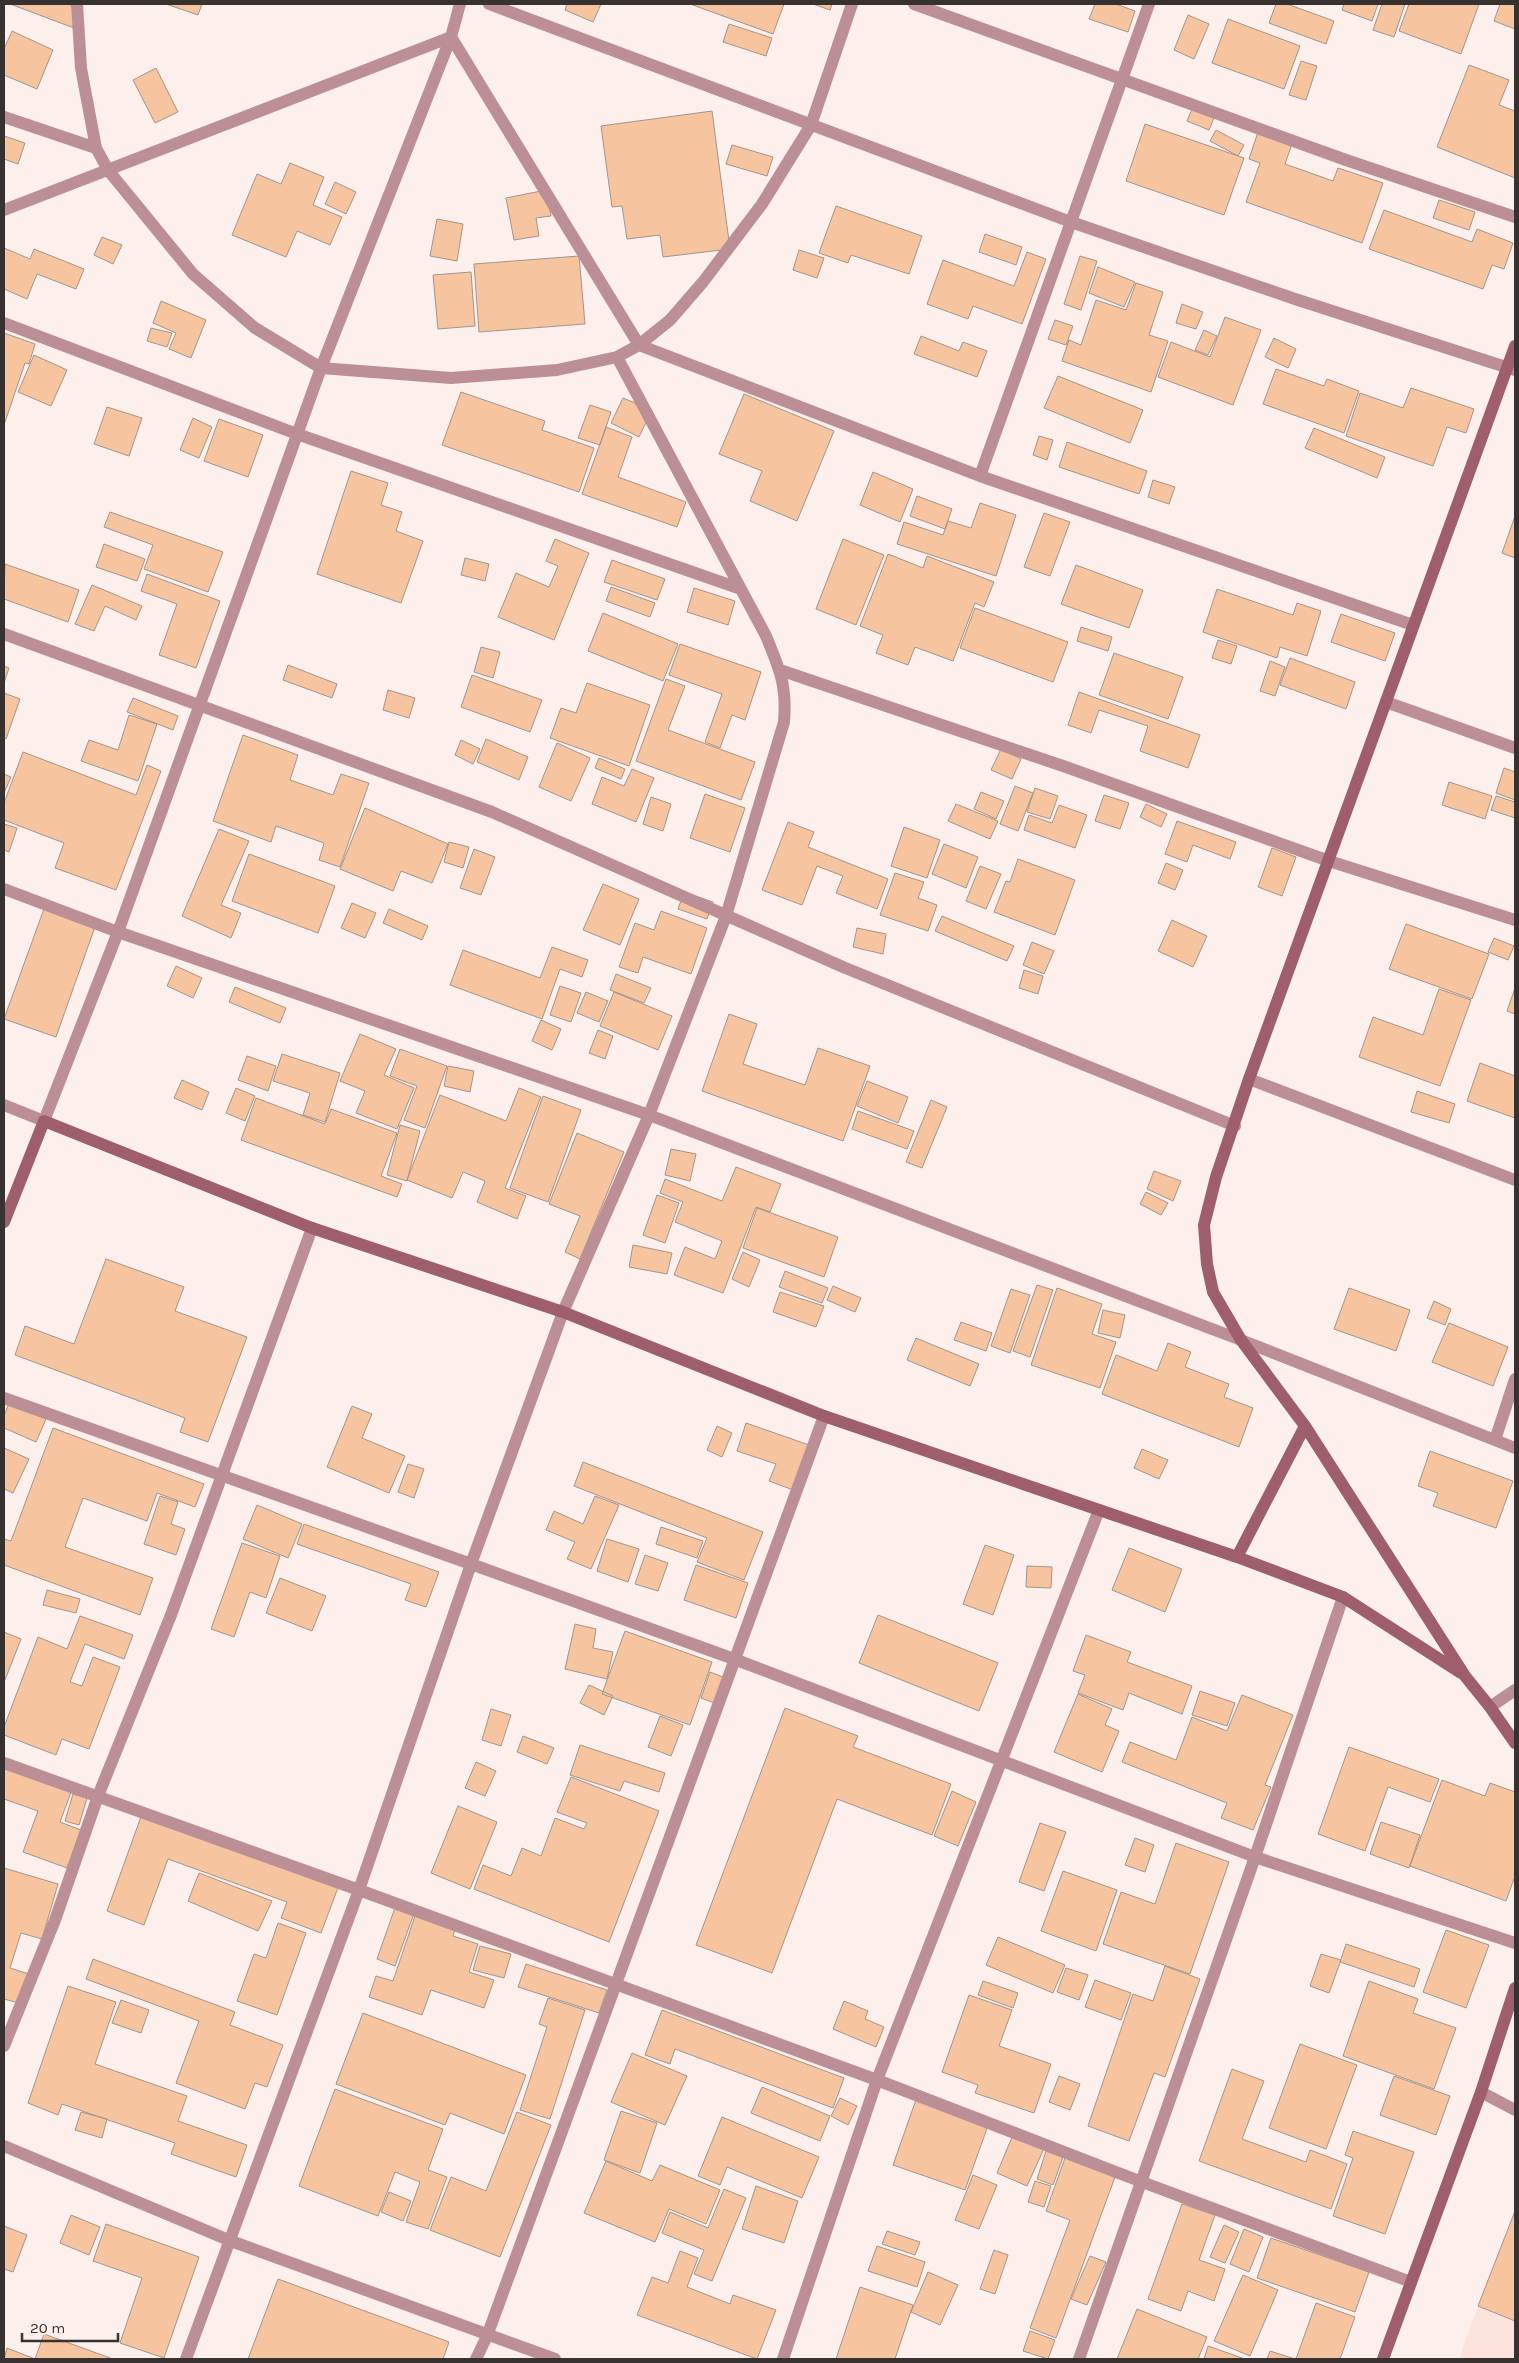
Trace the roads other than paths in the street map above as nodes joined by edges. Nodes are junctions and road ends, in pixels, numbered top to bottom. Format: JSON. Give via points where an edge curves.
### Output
{"nodes":[{"id":1,"x":77,"y":4,"type":"edge"},
{"id":2,"x":460,"y":4,"type":"edge"},
{"id":3,"x":489,"y":4,"type":"edge"},
{"id":4,"x":852,"y":4,"type":"edge"},
{"id":5,"x":914,"y":4,"type":"edge"},
{"id":6,"x":1149,"y":4,"type":"edge"},
{"id":7,"x":451,"y":37,"type":"junction"},
{"id":8,"x":1122,"y":78,"type":"junction"},
{"id":9,"x":4,"y":118,"type":"edge"},
{"id":10,"x":811,"y":125,"type":"junction"},
{"id":11,"x":96,"y":148,"type":"junction"},
{"id":12,"x":108,"y":170,"type":"junction"},
{"id":13,"x":4,"y":210,"type":"edge"},
{"id":14,"x":1515,"y":217,"type":"edge"},
{"id":15,"x":1071,"y":222,"type":"junction"},
{"id":16,"x":4,"y":323,"type":"edge"},
{"id":17,"x":640,"y":345,"type":"junction"},
{"id":18,"x":1515,"y":346,"type":"edge"},
{"id":19,"x":617,"y":357,"type":"junction"},
{"id":20,"x":321,"y":368,"type":"junction"},
{"id":21,"x":1512,"y":368,"type":"edge"},
{"id":22,"x":296,"y":434,"type":"junction"},
{"id":23,"x":980,"y":476,"type":"junction"},
{"id":24,"x":741,"y":589,"type":"junction"},
{"id":25,"x":1412,"y":625,"type":"junction"},
{"id":26,"x":4,"y":634,"type":"edge"},
{"id":27,"x":780,"y":670,"type":"junction"},
{"id":28,"x":1386,"y":702,"type":"junction"},
{"id":29,"x":198,"y":705,"type":"junction"},
{"id":30,"x":1515,"y":748,"type":"edge"},
{"id":31,"x":1329,"y":861,"type":"junction"},
{"id":32,"x":4,"y":889,"type":"edge"},
{"id":33,"x":726,"y":916,"type":"junction"},
{"id":34,"x":1515,"y":920,"type":"edge"},
{"id":35,"x":118,"y":932,"type":"junction"},
{"id":36,"x":1249,"y":1079,"type":"junction"},
{"id":37,"x":4,"y":1105,"type":"edge"},
{"id":38,"x":649,"y":1115,"type":"junction"},
{"id":39,"x":44,"y":1121,"type":"junction"},
{"id":40,"x":1235,"y":1126,"type":"junction"},
{"id":41,"x":1515,"y":1180,"type":"edge"},
{"id":42,"x":4,"y":1222,"type":"edge"},
{"id":43,"x":312,"y":1228,"type":"junction"},
{"id":44,"x":563,"y":1312,"type":"junction"},
{"id":45,"x":1241,"y":1340,"type":"junction"},
{"id":46,"x":1515,"y":1379,"type":"edge"},
{"id":47,"x":4,"y":1398,"type":"edge"},
{"id":48,"x":824,"y":1416,"type":"junction"},
{"id":49,"x":1305,"y":1426,"type":"junction"},
{"id":50,"x":1495,"y":1440,"type":"junction"},
{"id":51,"x":1515,"y":1448,"type":"edge"},
{"id":52,"x":221,"y":1477,"type":"junction"},
{"id":53,"x":1099,"y":1510,"type":"junction"},
{"id":54,"x":1237,"y":1556,"type":"junction"},
{"id":55,"x":471,"y":1564,"type":"junction"},
{"id":56,"x":1343,"y":1597,"type":"junction"},
{"id":57,"x":734,"y":1659,"type":"junction"},
{"id":58,"x":1465,"y":1676,"type":"junction"},
{"id":59,"x":1515,"y":1690,"type":"edge"},
{"id":60,"x":1490,"y":1706,"type":"junction"},
{"id":61,"x":1515,"y":1743,"type":"edge"},
{"id":62,"x":1001,"y":1759,"type":"junction"},
{"id":63,"x":4,"y":1763,"type":"edge"},
{"id":64,"x":98,"y":1796,"type":"junction"},
{"id":65,"x":1255,"y":1857,"type":"junction"},
{"id":66,"x":359,"y":1890,"type":"junction"},
{"id":67,"x":1515,"y":1943,"type":"edge"},
{"id":68,"x":615,"y":1985,"type":"junction"},
{"id":69,"x":1515,"y":1988,"type":"edge"},
{"id":70,"x":1515,"y":2015,"type":"edge"},
{"id":71,"x":1504,"y":2026,"type":"junction"},
{"id":72,"x":4,"y":2046,"type":"edge"},
{"id":73,"x":877,"y":2080,"type":"junction"},
{"id":74,"x":1481,"y":2092,"type":"junction"},
{"id":75,"x":1515,"y":2110,"type":"edge"},
{"id":76,"x":4,"y":2146,"type":"edge"},
{"id":77,"x":1142,"y":2182,"type":"junction"},
{"id":78,"x":231,"y":2241,"type":"junction"},
{"id":79,"x":1411,"y":2282,"type":"junction"},
{"id":80,"x":487,"y":2336,"type":"junction"},
{"id":81,"x":186,"y":2359,"type":"edge"},
{"id":82,"x":476,"y":2359,"type":"edge"},
{"id":83,"x":555,"y":2359,"type":"edge"},
{"id":84,"x":782,"y":2359,"type":"edge"},
{"id":85,"x":1079,"y":2359,"type":"edge"},
{"id":86,"x":1384,"y":2359,"type":"edge"}],
"edges":[{"from":1,"to":11,"type":"street","via":[[81,68]]},
{"from":2,"to":7,"type":"street"},
{"from":3,"to":10,"type":"street"},
{"from":4,"to":10,"type":"street"},
{"from":5,"to":8,"type":"street"},
{"from":6,"to":8,"type":"street"},
{"from":7,"to":12,"type":"street"},
{"from":7,"to":17,"type":"street"},
{"from":7,"to":20,"type":"street"},
{"from":8,"to":14,"type":"street","via":[[1346,160]]},
{"from":8,"to":15,"type":"street"},
{"from":9,"to":11,"type":"street"},
{"from":10,"to":15,"type":"street"},
{"from":10,"to":17,"type":"street","via":[[762,204],[703,282],[670,320]]},
{"from":11,"to":12,"type":"street"},
{"from":12,"to":13,"type":"street"},
{"from":12,"to":20,"type":"street","via":[[193,274],[255,328]]},
{"from":15,"to":21,"type":"street","via":[[1295,299]]},
{"from":15,"to":23,"type":"street"},
{"from":16,"to":22,"type":"street"},
{"from":17,"to":19,"type":"street"},
{"from":17,"to":23,"type":"street"},
{"from":18,"to":21,"type":"main road"},
{"from":19,"to":20,"type":"street","via":[[557,370],[451,378]]},
{"from":19,"to":24,"type":"street"},
{"from":20,"to":22,"type":"street"},
{"from":21,"to":25,"type":"main road"},
{"from":22,"to":24,"type":"street"},
{"from":22,"to":29,"type":"street"},
{"from":23,"to":25,"type":"street"},
{"from":24,"to":27,"type":"street"},
{"from":25,"to":28,"type":"main road"},
{"from":26,"to":29,"type":"street"},
{"from":27,"to":31,"type":"street"},
{"from":27,"to":33,"type":"street","via":[[786,698],[784,722]]},
{"from":28,"to":30,"type":"street"},
{"from":28,"to":31,"type":"main road"},
{"from":29,"to":33,"type":"street","via":[[492,812]]},
{"from":29,"to":35,"type":"street"},
{"from":31,"to":34,"type":"street"},
{"from":31,"to":36,"type":"main road"},
{"from":32,"to":35,"type":"street"},
{"from":33,"to":38,"type":"street"},
{"from":33,"to":40,"type":"street"},
{"from":35,"to":38,"type":"street"},
{"from":35,"to":39,"type":"street"},
{"from":36,"to":40,"type":"main road"},
{"from":36,"to":41,"type":"street"},
{"from":37,"to":39,"type":"street"},
{"from":38,"to":44,"type":"street"},
{"from":38,"to":45,"type":"street"},
{"from":39,"to":42,"type":"main road"},
{"from":39,"to":43,"type":"main road"},
{"from":40,"to":45,"type":"main road","via":[[1216,1177],[1204,1225],[1213,1292]]},
{"from":43,"to":44,"type":"main road"},
{"from":43,"to":52,"type":"street"},
{"from":44,"to":48,"type":"main road"},
{"from":44,"to":55,"type":"street"},
{"from":45,"to":49,"type":"main road"},
{"from":45,"to":50,"type":"street"},
{"from":46,"to":50,"type":"street"},
{"from":47,"to":52,"type":"street"},
{"from":48,"to":53,"type":"main road"},
{"from":48,"to":57,"type":"street"},
{"from":49,"to":54,"type":"main road"},
{"from":49,"to":58,"type":"main road"},
{"from":50,"to":51,"type":"street"},
{"from":52,"to":55,"type":"street"},
{"from":52,"to":64,"type":"street","via":[[171,1615]]},
{"from":53,"to":54,"type":"main road"},
{"from":53,"to":62,"type":"street"},
{"from":54,"to":56,"type":"main road"},
{"from":55,"to":57,"type":"street"},
{"from":55,"to":66,"type":"street"},
{"from":56,"to":58,"type":"main road"},
{"from":56,"to":65,"type":"street"},
{"from":57,"to":62,"type":"street"},
{"from":57,"to":68,"type":"street"},
{"from":58,"to":60,"type":"main road"},
{"from":59,"to":60,"type":"street"},
{"from":60,"to":61,"type":"main road"},
{"from":62,"to":65,"type":"street"},
{"from":62,"to":73,"type":"street"},
{"from":63,"to":64,"type":"street"},
{"from":64,"to":66,"type":"street"},
{"from":64,"to":72,"type":"street","via":[[55,1920]]},
{"from":65,"to":67,"type":"street"},
{"from":65,"to":77,"type":"street"},
{"from":66,"to":68,"type":"street"},
{"from":66,"to":78,"type":"street"},
{"from":68,"to":73,"type":"street"},
{"from":68,"to":80,"type":"street"},
{"from":69,"to":71,"type":"main road"},
{"from":70,"to":71,"type":"main road"},
{"from":71,"to":74,"type":"main road"},
{"from":73,"to":77,"type":"street"},
{"from":73,"to":84,"type":"street"},
{"from":74,"to":75,"type":"street"},
{"from":74,"to":79,"type":"main road"},
{"from":76,"to":78,"type":"street"},
{"from":77,"to":79,"type":"street"},
{"from":77,"to":85,"type":"street"},
{"from":78,"to":80,"type":"street"},
{"from":78,"to":81,"type":"street"},
{"from":79,"to":86,"type":"main road"},
{"from":80,"to":82,"type":"street"},
{"from":80,"to":83,"type":"street"}]}
